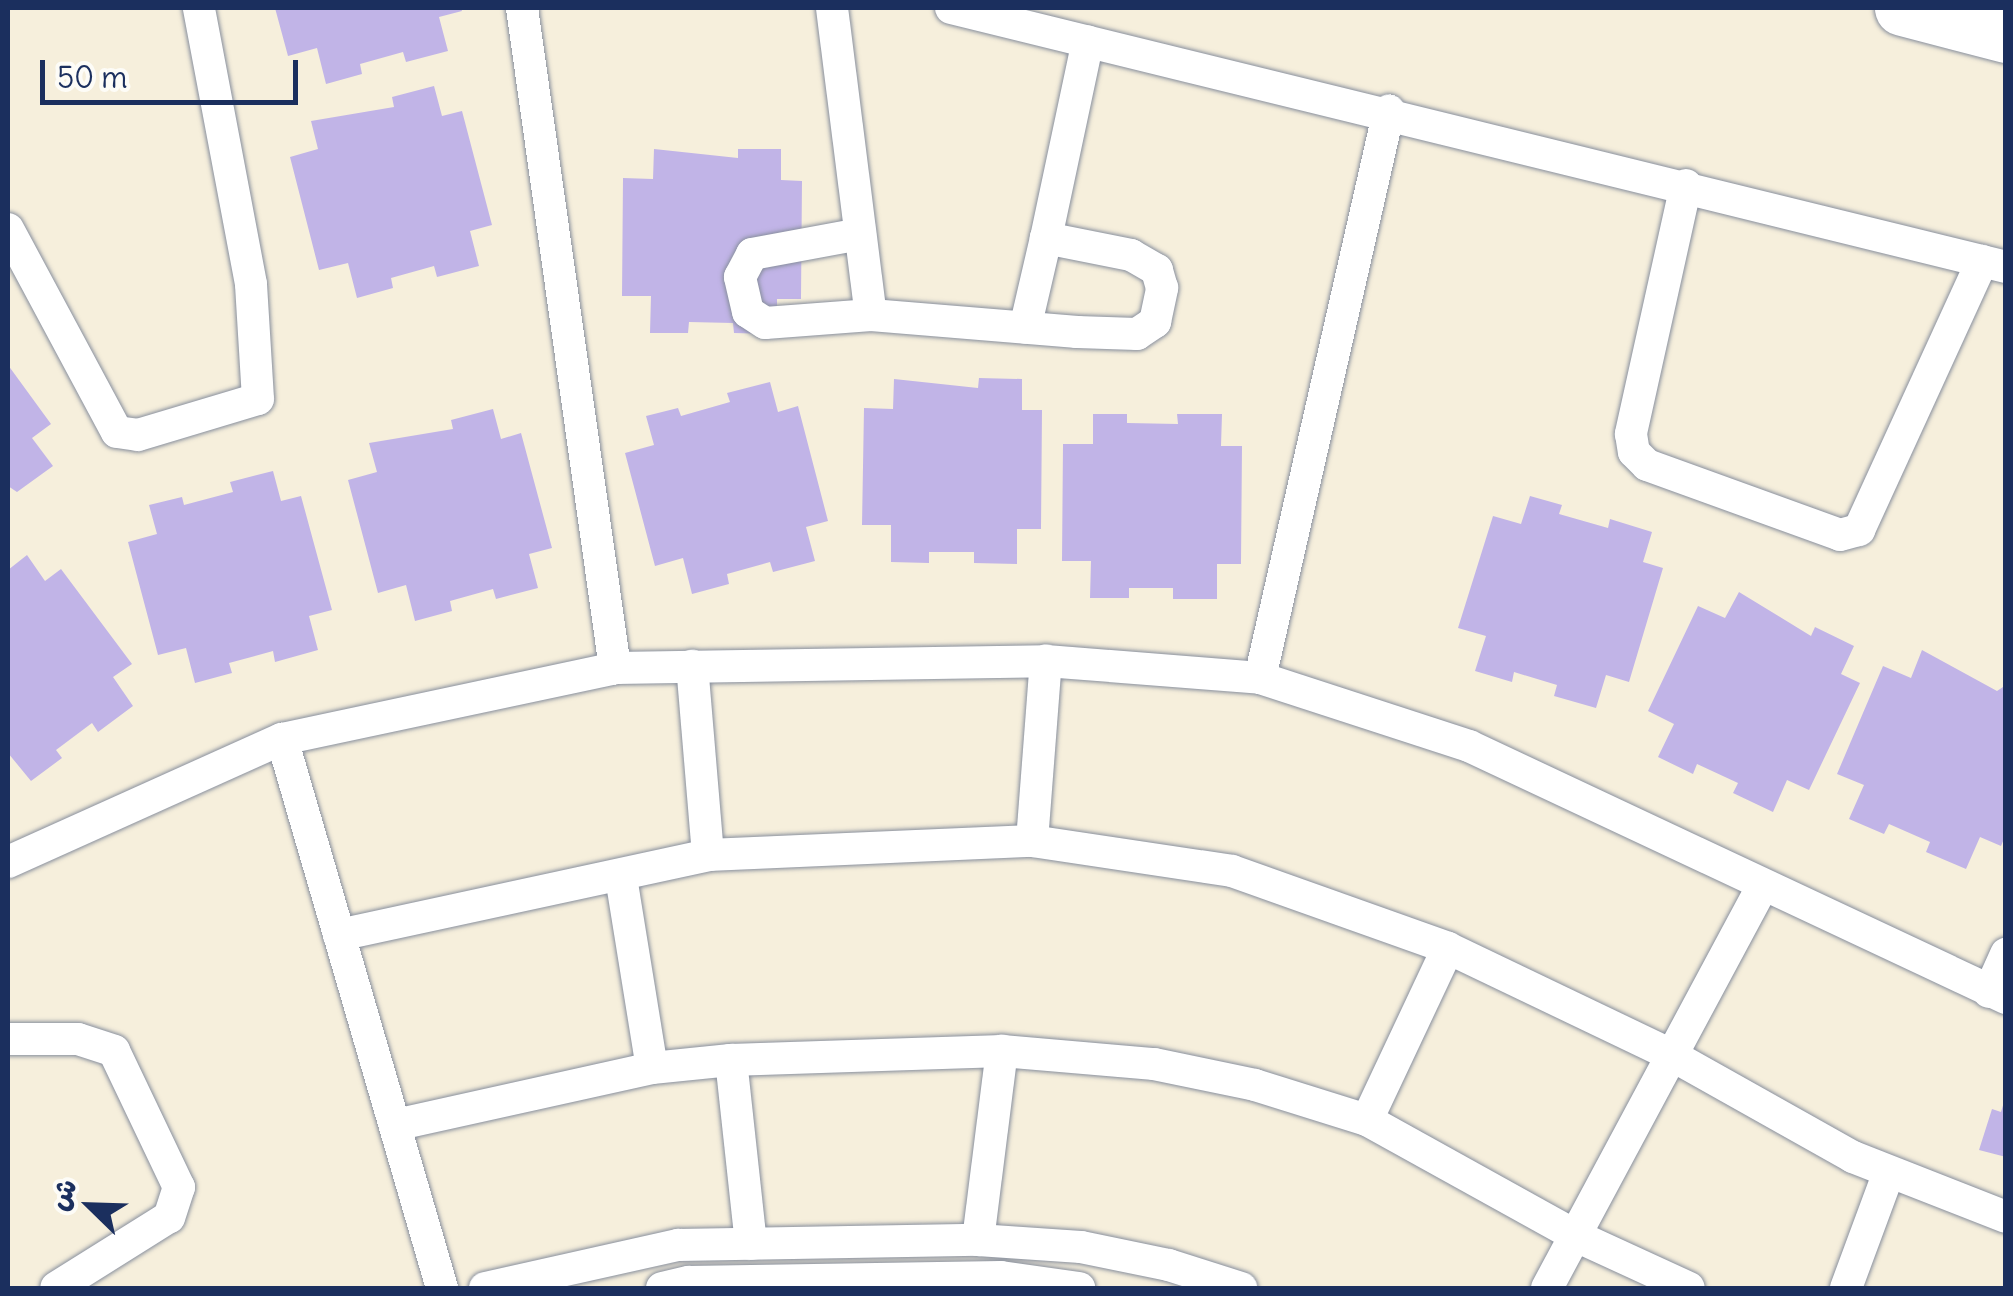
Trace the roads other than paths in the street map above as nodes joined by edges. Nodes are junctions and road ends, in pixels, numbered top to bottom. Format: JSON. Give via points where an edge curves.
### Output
{"nodes":[{"id":1,"x":199,"y":8,"type":"edge"},
{"id":2,"x":522,"y":8,"type":"edge"},
{"id":3,"x":832,"y":8,"type":"edge"},
{"id":4,"x":951,"y":8,"type":"edge"},
{"id":5,"x":1902,"y":8,"type":"edge"},
{"id":6,"x":2006,"y":35,"type":"edge"},
{"id":7,"x":1088,"y":42,"type":"junction"},
{"id":8,"x":1389,"y":110,"type":"junction"},
{"id":9,"x":1686,"y":186,"type":"junction"},
{"id":10,"x":8,"y":230,"type":"edge"},
{"id":11,"x":860,"y":234,"type":"junction"},
{"id":12,"x":1046,"y":238,"type":"junction"},
{"id":13,"x":1994,"y":264,"type":"edge"},
{"id":14,"x":871,"y":315,"type":"junction"},
{"id":15,"x":1026,"y":328,"type":"junction"},
{"id":16,"x":1046,"y":660,"type":"junction"},
{"id":17,"x":692,"y":666,"type":"junction"},
{"id":18,"x":615,"y":668,"type":"junction"},
{"id":19,"x":1260,"y":678,"type":"junction"},
{"id":20,"x":282,"y":738,"type":"junction"},
{"id":21,"x":1032,"y":842,"type":"junction"},
{"id":22,"x":708,"y":855,"type":"junction"},
{"id":23,"x":8,"y":862,"type":"edge"},
{"id":24,"x":620,"y":877,"type":"junction"},
{"id":25,"x":1762,"y":887,"type":"junction"},
{"id":26,"x":340,"y":935,"type":"junction"},
{"id":27,"x":1448,"y":948,"type":"junction"},
{"id":28,"x":2006,"y":954,"type":"edge"},
{"id":29,"x":1997,"y":995,"type":"edge"},
{"id":30,"x":8,"y":1039,"type":"edge"},
{"id":31,"x":1002,"y":1051,"type":"junction"},
{"id":32,"x":1673,"y":1056,"type":"junction"},
{"id":33,"x":731,"y":1060,"type":"junction"},
{"id":34,"x":652,"y":1068,"type":"junction"},
{"id":35,"x":1367,"y":1120,"type":"junction"},
{"id":36,"x":395,"y":1125,"type":"junction"},
{"id":37,"x":1890,"y":1172,"type":"junction"},
{"id":38,"x":2006,"y":1217,"type":"edge"},
{"id":39,"x":1576,"y":1236,"type":"junction"},
{"id":40,"x":978,"y":1240,"type":"junction"},
{"id":41,"x":751,"y":1244,"type":"junction"},
{"id":42,"x":56,"y":1288,"type":"edge"},
{"id":43,"x":442,"y":1288,"type":"edge"},
{"id":44,"x":485,"y":1288,"type":"edge"},
{"id":45,"x":662,"y":1288,"type":"edge"},
{"id":46,"x":1070,"y":1288,"type":"edge"},
{"id":47,"x":1241,"y":1288,"type":"edge"},
{"id":48,"x":1547,"y":1288,"type":"edge"},
{"id":49,"x":1689,"y":1288,"type":"edge"},
{"id":50,"x":1846,"y":1288,"type":"edge"}],
"edges":[{"from":1,"to":10,"type":"street","via":[[251,284],[258,399],[138,435],[117,432]]},
{"from":2,"to":18,"type":"street"},
{"from":3,"to":11,"type":"street"},
{"from":4,"to":7,"type":"street"},
{"from":5,"to":6,"type":"highway"},
{"from":7,"to":8,"type":"street"},
{"from":7,"to":12,"type":"street"},
{"from":8,"to":9,"type":"street"},
{"from":8,"to":19,"type":"street"},
{"from":9,"to":13,"type":"street"},
{"from":9,"to":13,"type":"street","via":[[1631,434],[1634,452],[1647,465],[1840,535],[1859,530]]},
{"from":11,"to":14,"type":"street"},
{"from":11,"to":14,"type":"street","via":[[752,254],[740,276],[748,312],[766,323]]},
{"from":12,"to":15,"type":"street"},
{"from":12,"to":15,"type":"street","via":[[1152,264],[1162,288],[1156,322],[1137,334]]},
{"from":14,"to":15,"type":"street"},
{"from":16,"to":17,"type":"street"},
{"from":16,"to":19,"type":"street"},
{"from":16,"to":21,"type":"street"},
{"from":17,"to":18,"type":"street"},
{"from":17,"to":22,"type":"street"},
{"from":18,"to":20,"type":"street"},
{"from":19,"to":25,"type":"street","via":[[1469,746]]},
{"from":20,"to":23,"type":"street"},
{"from":20,"to":26,"type":"street"},
{"from":21,"to":22,"type":"street"},
{"from":21,"to":27,"type":"street","via":[[1232,871]]},
{"from":22,"to":24,"type":"street"},
{"from":24,"to":26,"type":"street"},
{"from":24,"to":34,"type":"street"},
{"from":25,"to":29,"type":"street"},
{"from":25,"to":32,"type":"street"},
{"from":26,"to":36,"type":"street"},
{"from":27,"to":32,"type":"street"},
{"from":27,"to":35,"type":"street"},
{"from":28,"to":29,"type":"street"},
{"from":30,"to":42,"type":"street","via":[[78,1039],[114,1051],[179,1187],[169,1216]]},
{"from":31,"to":33,"type":"street"},
{"from":31,"to":35,"type":"street","via":[[1154,1064],[1255,1084]]},
{"from":31,"to":40,"type":"street"},
{"from":32,"to":37,"type":"street"},
{"from":32,"to":39,"type":"street"},
{"from":33,"to":34,"type":"street"},
{"from":33,"to":41,"type":"street"},
{"from":34,"to":36,"type":"street"},
{"from":35,"to":39,"type":"street"},
{"from":36,"to":43,"type":"street"},
{"from":37,"to":38,"type":"street"},
{"from":37,"to":50,"type":"street"},
{"from":39,"to":48,"type":"street"},
{"from":39,"to":49,"type":"street"},
{"from":40,"to":41,"type":"street"},
{"from":40,"to":47,"type":"street","via":[[1081,1247]]},
{"from":41,"to":44,"type":"street","via":[[678,1245]]},
{"from":45,"to":46,"type":"street","via":[[689,1282],[1000,1277]]}]}
